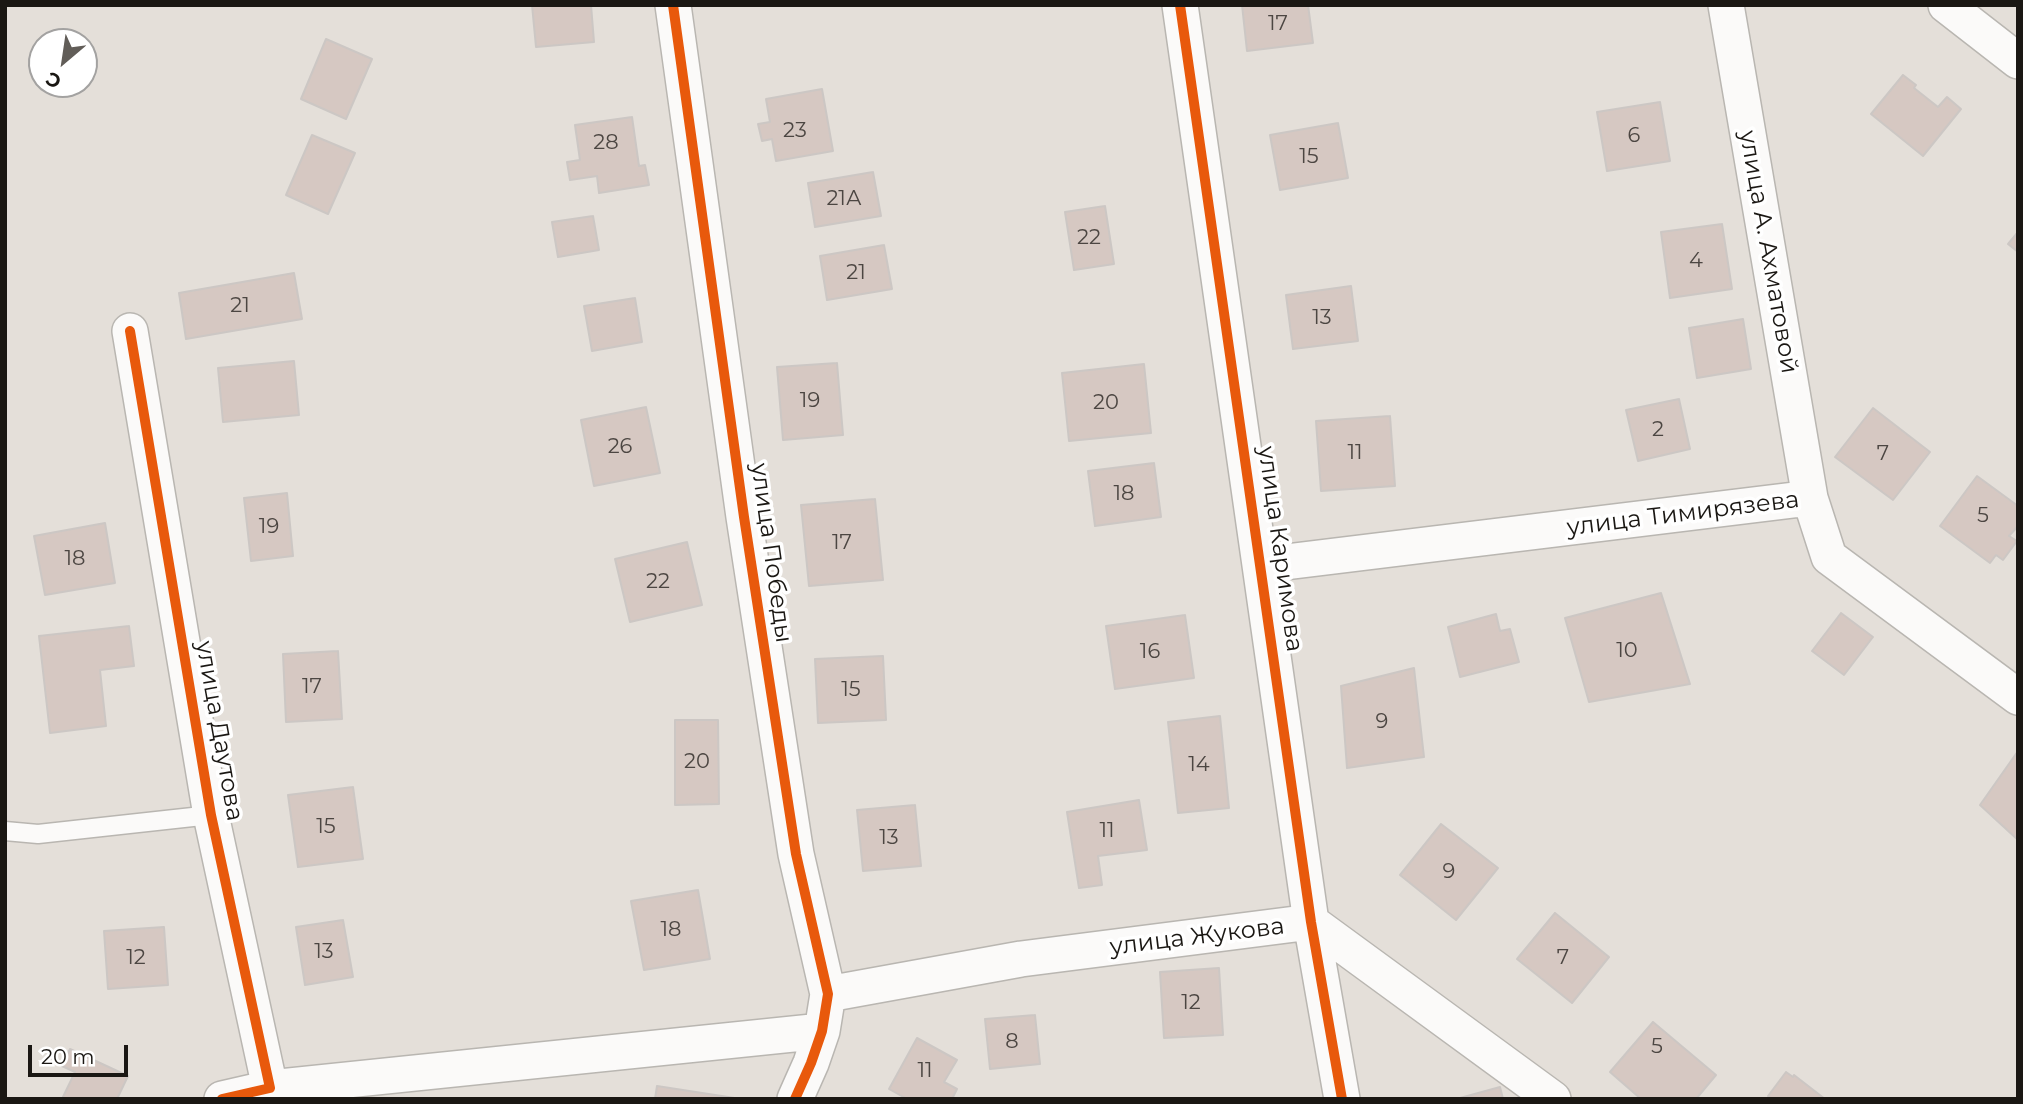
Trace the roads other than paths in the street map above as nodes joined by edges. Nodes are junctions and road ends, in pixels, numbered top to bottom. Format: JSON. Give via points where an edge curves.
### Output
{"nodes":[{"id":1,"x":673,"y":5,"type":"edge"},
{"id":2,"x":1180,"y":5,"type":"edge"},
{"id":3,"x":1726,"y":5,"type":"edge"},
{"id":4,"x":1946,"y":5,"type":"edge"},
{"id":5,"x":2018,"y":61,"type":"edge"},
{"id":6,"x":130,"y":331,"type":"dead end"},
{"id":7,"x":1810,"y":498,"type":"junction"},
{"id":8,"x":1261,"y":565,"type":"junction"},
{"id":9,"x":2018,"y":697,"type":"edge"},
{"id":10,"x":211,"y":815,"type":"junction"},
{"id":11,"x":5,"y":831,"type":"edge"},
{"id":12,"x":1311,"y":922,"type":"junction"},
{"id":13,"x":828,"y":994,"type":"junction"},
{"id":14,"x":822,"y":1031,"type":"junction"},
{"id":15,"x":270,"y":1088,"type":"junction"},
{"id":16,"x":222,"y":1099,"type":"edge"},
{"id":17,"x":795,"y":1099,"type":"edge"},
{"id":18,"x":1342,"y":1099,"type":"edge"},
{"id":19,"x":1553,"y":1099,"type":"edge"}],
"edges":[{"from":1,"to":13,"type":"street","name":"улица Победы","via":[[796,854]]},
{"from":2,"to":8,"type":"street","name":"улица Каримова"},
{"from":3,"to":7,"type":"street","name":"улица А. Ахматовой"},
{"from":4,"to":5,"type":"street"},
{"from":6,"to":10,"type":"street","name":"улица Даутова"},
{"from":7,"to":8,"type":"street","name":"улица Тимирязева"},
{"from":7,"to":9,"type":"street","name":"улица Тимирязева","via":[[1829,557]]},
{"from":8,"to":12,"type":"street","name":"улица Каримова"},
{"from":10,"to":11,"type":"lane","via":[[38,834]]},
{"from":10,"to":15,"type":"street","name":"улица Даутова"},
{"from":12,"to":13,"type":"street","name":"улица Жукова","via":[[1021,959]]},
{"from":12,"to":18,"type":"street","name":"улица Каримова"},
{"from":12,"to":19,"type":"street","name":"улица Жукова"},
{"from":13,"to":14,"type":"street","name":"улица Победы"},
{"from":14,"to":15,"type":"street"},
{"from":14,"to":17,"type":"street","name":"улица Победы"},
{"from":15,"to":16,"type":"street"}]}
